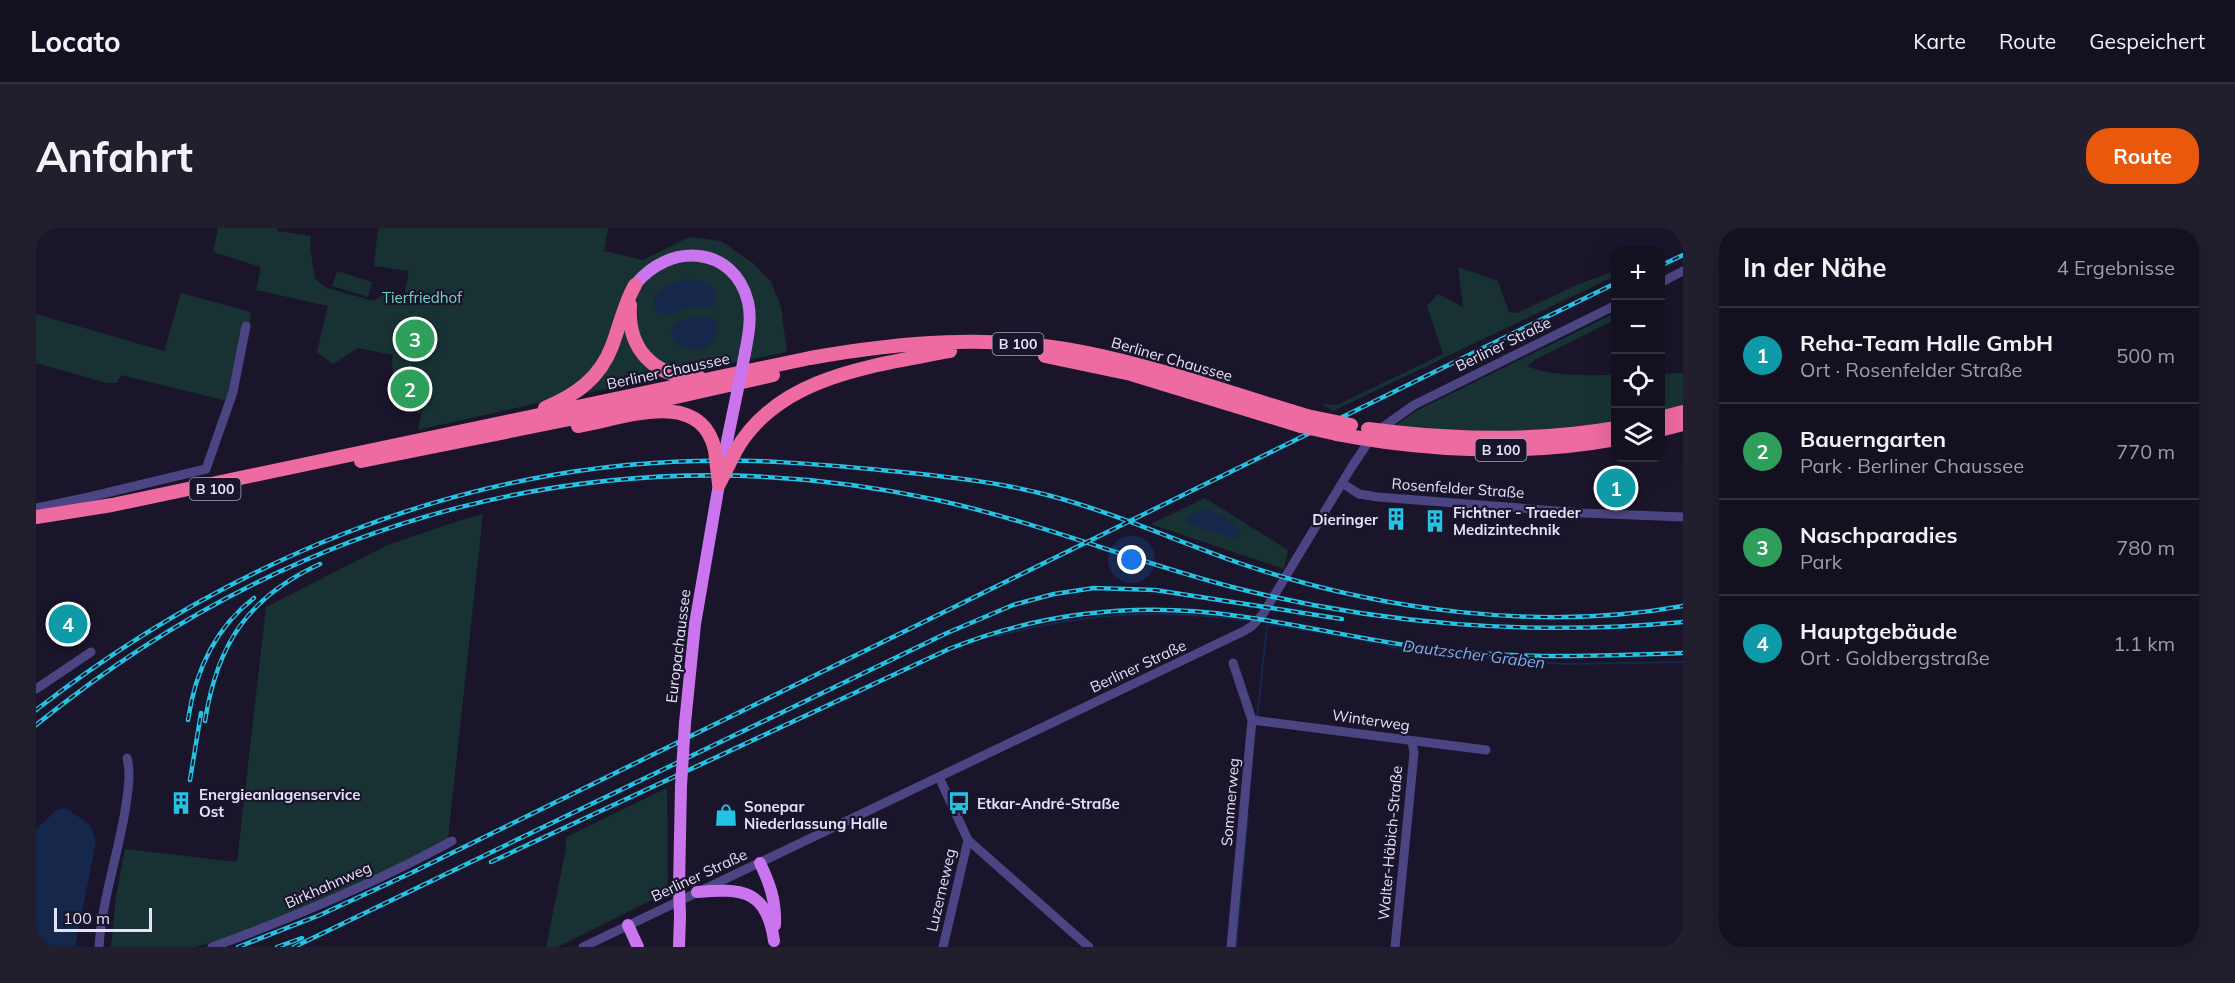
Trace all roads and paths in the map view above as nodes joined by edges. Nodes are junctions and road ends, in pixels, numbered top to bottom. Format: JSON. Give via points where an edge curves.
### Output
{"nodes":[{"id":1,"x":1683,"y":272,"type":"edge"},
{"id":2,"x":1665,"y":281,"type":"edge"},
{"id":3,"x":635,"y":285,"type":"junction"},
{"id":4,"x":1611,"y":307,"type":"edge"},
{"id":5,"x":246,"y":326,"type":"dead end"},
{"id":6,"x":950,"y":351,"type":"junction"},
{"id":7,"x":728,"y":375,"type":"junction"},
{"id":8,"x":1683,"y":412,"type":"edge"},
{"id":9,"x":1665,"y":417,"type":"edge"},
{"id":10,"x":1304,"y":421,"type":"junction"},
{"id":11,"x":502,"y":423,"type":"junction"},
{"id":12,"x":1683,"y":424,"type":"edge"},
{"id":13,"x":1611,"y":429,"type":"edge"},
{"id":14,"x":1665,"y":429,"type":"edge"},
{"id":15,"x":1364,"y":433,"type":"junction"},
{"id":16,"x":489,"y":436,"type":"junction"},
{"id":17,"x":1389,"y":437,"type":"junction"},
{"id":18,"x":1611,"y":440,"type":"edge"},
{"id":19,"x":725,"y":451,"type":"junction"},
{"id":20,"x":1342,"y":483,"type":"junction"},
{"id":21,"x":719,"y":484,"type":"junction"},
{"id":22,"x":36,"y":508,"type":"edge"},
{"id":23,"x":36,"y":517,"type":"edge"},
{"id":24,"x":1683,"y":517,"type":"edge"},
{"id":25,"x":36,"y":523,"type":"edge"},
{"id":26,"x":91,"y":652,"type":"dead end"},
{"id":27,"x":1233,"y":663,"type":"dead end"},
{"id":28,"x":36,"y":689,"type":"edge"},
{"id":29,"x":1255,"y":721,"type":"junction"},
{"id":30,"x":1412,"y":742,"type":"junction"},
{"id":31,"x":1486,"y":750,"type":"dead end"},
{"id":32,"x":127,"y":758,"type":"dead end"},
{"id":33,"x":939,"y":777,"type":"junction"},
{"id":34,"x":968,"y":840,"type":"junction"},
{"id":35,"x":452,"y":841,"type":"dead end"},
{"id":36,"x":760,"y":862,"type":"junction"},
{"id":37,"x":698,"y":892,"type":"junction"},
{"id":38,"x":628,"y":925,"type":"junction"},
{"id":39,"x":773,"y":944,"type":"edge"},
{"id":40,"x":99,"y":947,"type":"edge"},
{"id":41,"x":212,"y":947,"type":"edge"},
{"id":42,"x":583,"y":947,"type":"edge"},
{"id":43,"x":639,"y":947,"type":"edge"},
{"id":44,"x":680,"y":947,"type":"edge"},
{"id":45,"x":944,"y":947,"type":"edge"},
{"id":46,"x":1089,"y":947,"type":"edge"},
{"id":47,"x":1231,"y":947,"type":"edge"},
{"id":48,"x":1395,"y":947,"type":"edge"}],
"edges":[{"from":1,"to":2,"type":"street"},
{"from":3,"to":7,"type":"highway","via":[[629,320],[634,339],[654,366],[682,376]]},
{"from":3,"to":11,"type":"highway","via":[[612,348],[585,387],[565,399]]},
{"from":3,"to":19,"type":"main road","bridge":true,"via":[[653,266],[682,255],[696,255],[725,267],[742,287],[748,303],[749,333]]},
{"from":4,"to":20,"type":"street","name":"Berliner Straße","via":[[1408,408],[1372,438]]},
{"from":5,"to":22,"type":"street","via":[[233,392],[206,469]]},
{"from":6,"to":10,"type":"highway","name":"Berliner Chaussee","number":"B 100","via":[[1007,352],[1080,362]]},
{"from":6,"to":16,"type":"highway","name":"Berliner Chaussee","number":"B 100","via":[[846,360]]},
{"from":6,"to":19,"type":"highway","via":[[844,374],[813,385],[773,407]]},
{"from":7,"to":10,"type":"highway","name":"Berliner Chaussee","number":"B 100","via":[[900,344],[961,342],[1059,348],[1105,357]]},
{"from":7,"to":11,"type":"highway","name":"Berliner Chaussee","number":"B 100"},
{"from":8,"to":9,"type":"highway"},
{"from":10,"to":15,"type":"highway","number":"B 100","bridge":true,"via":[[1351,425]]},
{"from":10,"to":15,"type":"highway","number":"B 100","bridge":true,"via":[[1337,434]]},
{"from":11,"to":23,"type":"highway","name":"Berliner Chaussee","number":"B 100","via":[[112,505]]},
{"from":12,"to":14,"type":"highway"},
{"from":13,"to":17,"type":"highway","number":"B 100","via":[[1496,439]]},
{"from":15,"to":17,"type":"highway","number":"B 100","bridge":true},
{"from":16,"to":19,"type":"highway","via":[[553,431],[666,411],[681,412],[699,421]]},
{"from":16,"to":25,"type":"highway","name":"Berliner Chaussee","number":"B 100"},
{"from":17,"to":18,"type":"highway","number":"B 100","via":[[1486,450]]},
{"from":19,"to":21,"type":"highway","bridge":true},
{"from":19,"to":21,"type":"highway","bridge":true},
{"from":20,"to":24,"type":"street","name":"Rosenfelder Straße","via":[[1359,494],[1378,497]]},
{"from":20,"to":33,"type":"street","name":"Berliner Straße","via":[[1281,587],[1252,626]]},
{"from":21,"to":44,"type":"main road","name":"Europachaussee","bridge":true,"via":[[695,624],[685,723]]},
{"from":26,"to":28,"type":"street"},
{"from":27,"to":29,"type":"street","name":"Sommerweg"},
{"from":29,"to":30,"type":"street","name":"Winterweg"},
{"from":29,"to":47,"type":"street","name":"Sommerweg"},
{"from":30,"to":31,"type":"street","name":"Winterweg"},
{"from":30,"to":48,"type":"street","name":"Walter-Häbich-Straße"},
{"from":32,"to":40,"type":"street","via":[[130,775],[122,836]]},
{"from":33,"to":34,"type":"street"},
{"from":33,"to":36,"type":"street","name":"Berliner Straße"},
{"from":34,"to":45,"type":"street","name":"Luzerneweg"},
{"from":34,"to":46,"type":"street"},
{"from":35,"to":41,"type":"street","name":"Birkhahnweg","via":[[339,898]]},
{"from":36,"to":37,"type":"street","name":"Berliner Straße"},
{"from":36,"to":39,"type":"main road","via":[[775,903]]},
{"from":37,"to":38,"type":"street","name":"Berliner Straße"},
{"from":37,"to":39,"type":"main road","via":[[738,891],[754,898],[771,919]]},
{"from":38,"to":42,"type":"street","name":"Berliner Straße"},
{"from":38,"to":43,"type":"main road"}]}
